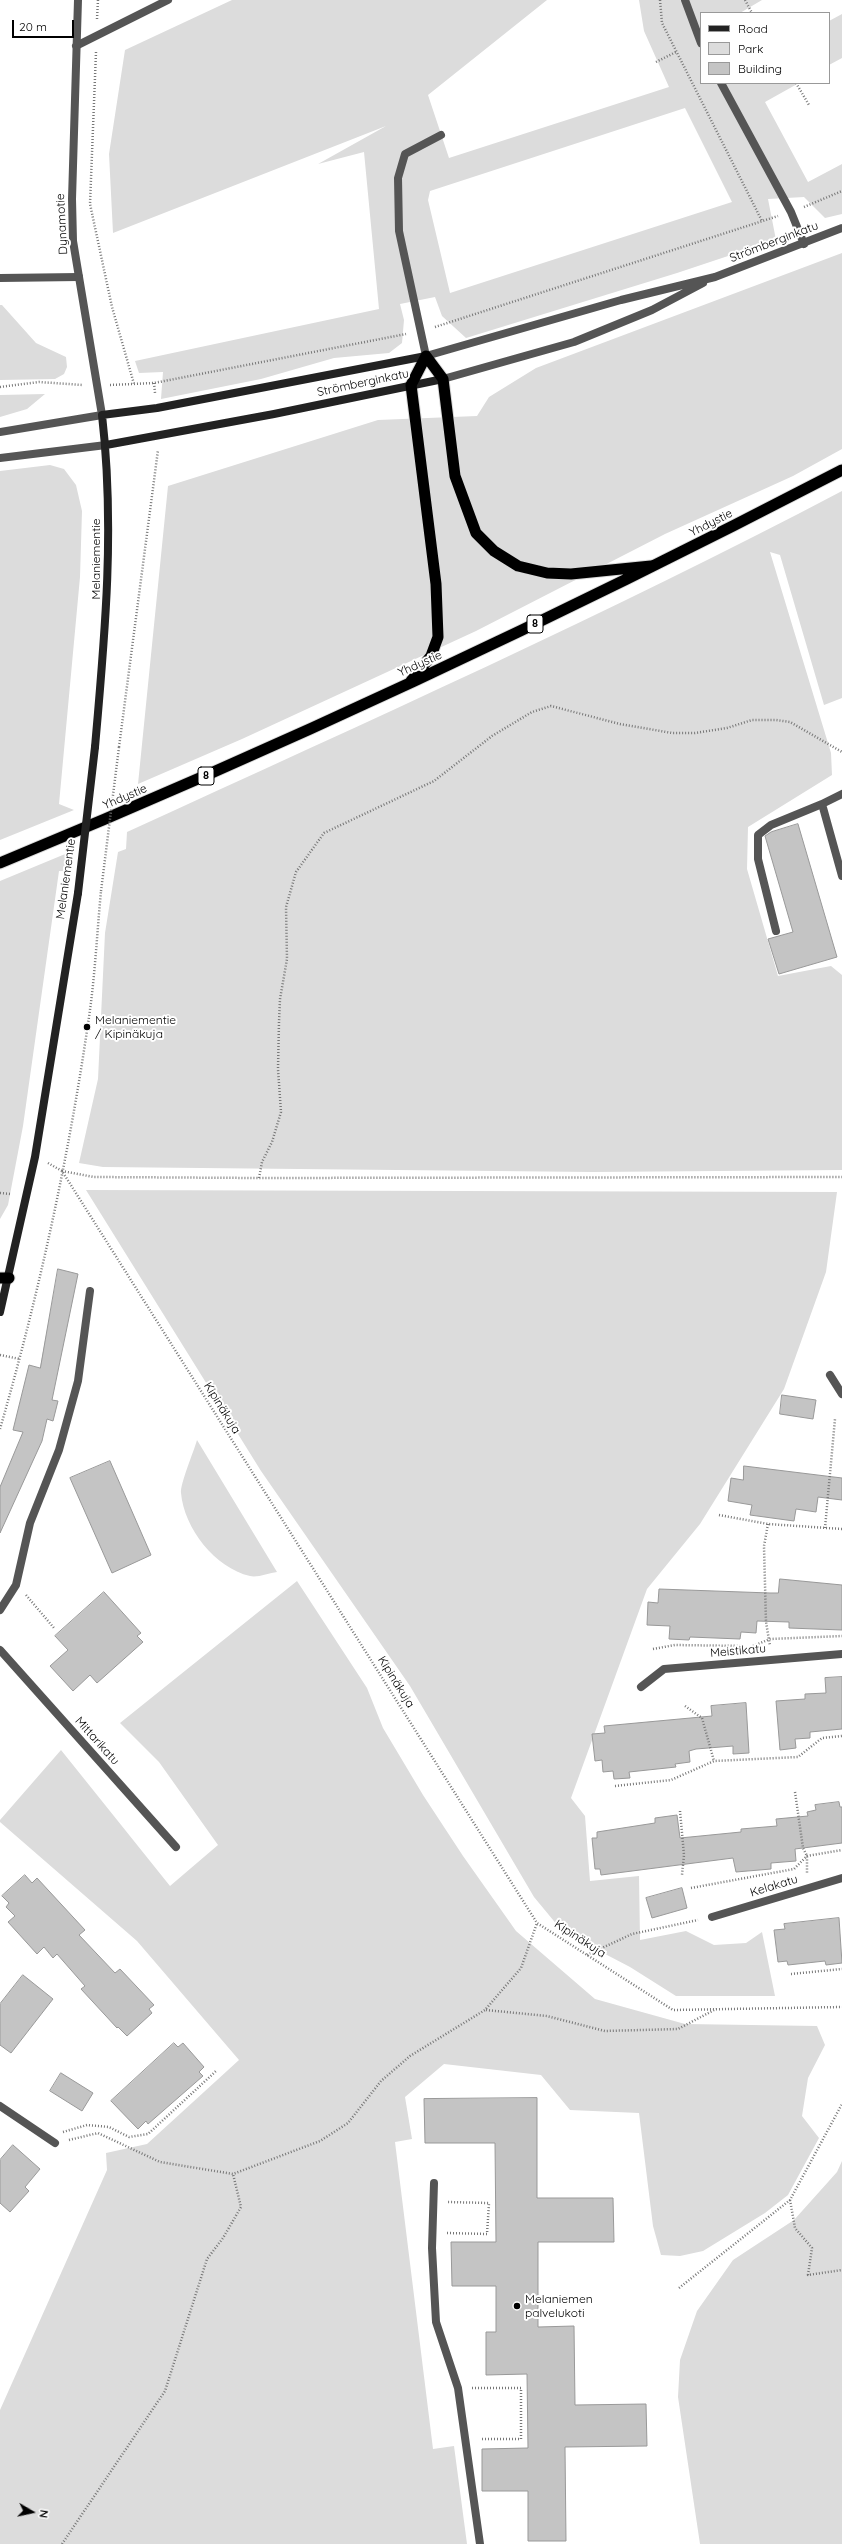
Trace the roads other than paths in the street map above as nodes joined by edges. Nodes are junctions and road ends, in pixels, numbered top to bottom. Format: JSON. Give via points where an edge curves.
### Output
{"nodes":[{"id":1,"x":78,"y":0,"type":"edge"},
{"id":2,"x":168,"y":0,"type":"edge"},
{"id":3,"x":685,"y":0,"type":"edge"},
{"id":4,"x":700,"y":40,"type":"edge"},
{"id":5,"x":76,"y":46,"type":"junction"},
{"id":6,"x":722,"y":84,"type":"edge"},
{"id":7,"x":441,"y":135,"type":"dead end"},
{"id":8,"x":842,"y":228,"type":"edge"},
{"id":9,"x":804,"y":244,"type":"junction"},
{"id":10,"x":79,"y":277,"type":"junction"},
{"id":11,"x":714,"y":277,"type":"junction"},
{"id":12,"x":0,"y":278,"type":"edge"},
{"id":13,"x":426,"y":356,"type":"junction"},
{"id":14,"x":442,"y":379,"type":"junction"},
{"id":15,"x":411,"y":385,"type":"junction"},
{"id":16,"x":102,"y":415,"type":"junction"},
{"id":17,"x":0,"y":432,"type":"edge"},
{"id":18,"x":106,"y":445,"type":"junction"},
{"id":19,"x":0,"y":458,"type":"edge"},
{"id":20,"x":842,"y":470,"type":"edge"},
{"id":21,"x":659,"y":565,"type":"junction"},
{"id":22,"x":410,"y":683,"type":"junction"},
{"id":23,"x":842,"y":794,"type":"edge"},
{"id":24,"x":822,"y":804,"type":"junction"},
{"id":25,"x":0,"y":863,"type":"edge"},
{"id":26,"x":842,"y":876,"type":"edge"},
{"id":27,"x":776,"y":930,"type":"dead end"},
{"id":28,"x":4,"y":1278,"type":"edge"},
{"id":29,"x":90,"y":1291,"type":"dead end"},
{"id":30,"x":0,"y":1312,"type":"edge"},
{"id":31,"x":830,"y":1375,"type":"dead end"},
{"id":32,"x":842,"y":1394,"type":"edge"},
{"id":33,"x":0,"y":1610,"type":"edge"},
{"id":34,"x":0,"y":1650,"type":"edge"},
{"id":35,"x":842,"y":1654,"type":"edge"},
{"id":36,"x":641,"y":1686,"type":"dead end"},
{"id":37,"x":176,"y":1847,"type":"dead end"},
{"id":38,"x":842,"y":1878,"type":"edge"},
{"id":39,"x":712,"y":1917,"type":"road end"},
{"id":40,"x":0,"y":2106,"type":"edge"},
{"id":41,"x":55,"y":2143,"type":"road end"},
{"id":42,"x":434,"y":2183,"type":"dead end"},
{"id":43,"x":480,"y":2544,"type":"edge"}],
"edges":[{"from":1,"to":5,"type":"street","name":"Dynamotie"},
{"from":2,"to":5,"type":"street"},
{"from":3,"to":4,"type":"street"},
{"from":5,"to":10,"type":"street","name":"Dynamotie","via":[[72,199],[73,241]]},
{"from":6,"to":9,"type":"street","via":[[791,212]]},
{"from":7,"to":13,"type":"street","via":[[405,154],[398,178],[400,231]]},
{"from":8,"to":9,"type":"street","name":"Strömberginkatu"},
{"from":9,"to":11,"type":"street","name":"Strömberginkatu"},
{"from":10,"to":12,"type":"street"},
{"from":10,"to":16,"type":"street","name":"Dynamotie"},
{"from":11,"to":13,"type":"street","name":"Strömberginkatu","via":[[620,300]]},
{"from":11,"to":14,"type":"street","name":"Strömberginkatu","via":[[652,310],[574,342]]},
{"from":13,"to":14,"type":"highway"},
{"from":13,"to":15,"type":"highway"},
{"from":13,"to":16,"type":"main road","name":"Strömberginkatu","via":[[156,408]]},
{"from":14,"to":15,"type":"main road","name":"Strömberginkatu"},
{"from":14,"to":21,"type":"highway","via":[[455,476],[476,533],[494,551],[518,566],[547,573],[571,574]]},
{"from":15,"to":18,"type":"main road","name":"Strömberginkatu"},
{"from":15,"to":22,"type":"highway","via":[[436,584],[438,637],[431,656]]},
{"from":16,"to":17,"type":"street","name":"Strömberginkatu"},
{"from":16,"to":18,"type":"main road","name":"Dynamotie"},
{"from":18,"to":19,"type":"street","name":"Strömberginkatu"},
{"from":18,"to":28,"type":"main road","name":"Melaniementie","bridge":true,"via":[[110,542],[108,609],[78,893],[35,1157]]},
{"from":20,"to":21,"type":"highway","name":"Yhdystie","number":"8"},
{"from":21,"to":22,"type":"highway","name":"Yhdystie","number":"8"},
{"from":22,"to":25,"type":"highway","name":"Yhdystie","number":"8","via":[[141,805]]},
{"from":23,"to":24,"type":"street"},
{"from":24,"to":26,"type":"street"},
{"from":24,"to":27,"type":"street","via":[[771,825],[758,835],[758,860]]},
{"from":28,"to":30,"type":"main road","name":"Melaniementie"},
{"from":29,"to":33,"type":"street","via":[[78,1381],[59,1450],[30,1522],[16,1584]]},
{"from":31,"to":32,"type":"street"},
{"from":34,"to":37,"type":"street","name":"Mittarikatu"},
{"from":35,"to":36,"type":"street","name":"Meistikatu","via":[[664,1669]]},
{"from":38,"to":39,"type":"street","name":"Kelakatu"},
{"from":40,"to":41,"type":"street"},
{"from":42,"to":43,"type":"street","via":[[432,2232],[436,2322],[458,2388]]}]}
